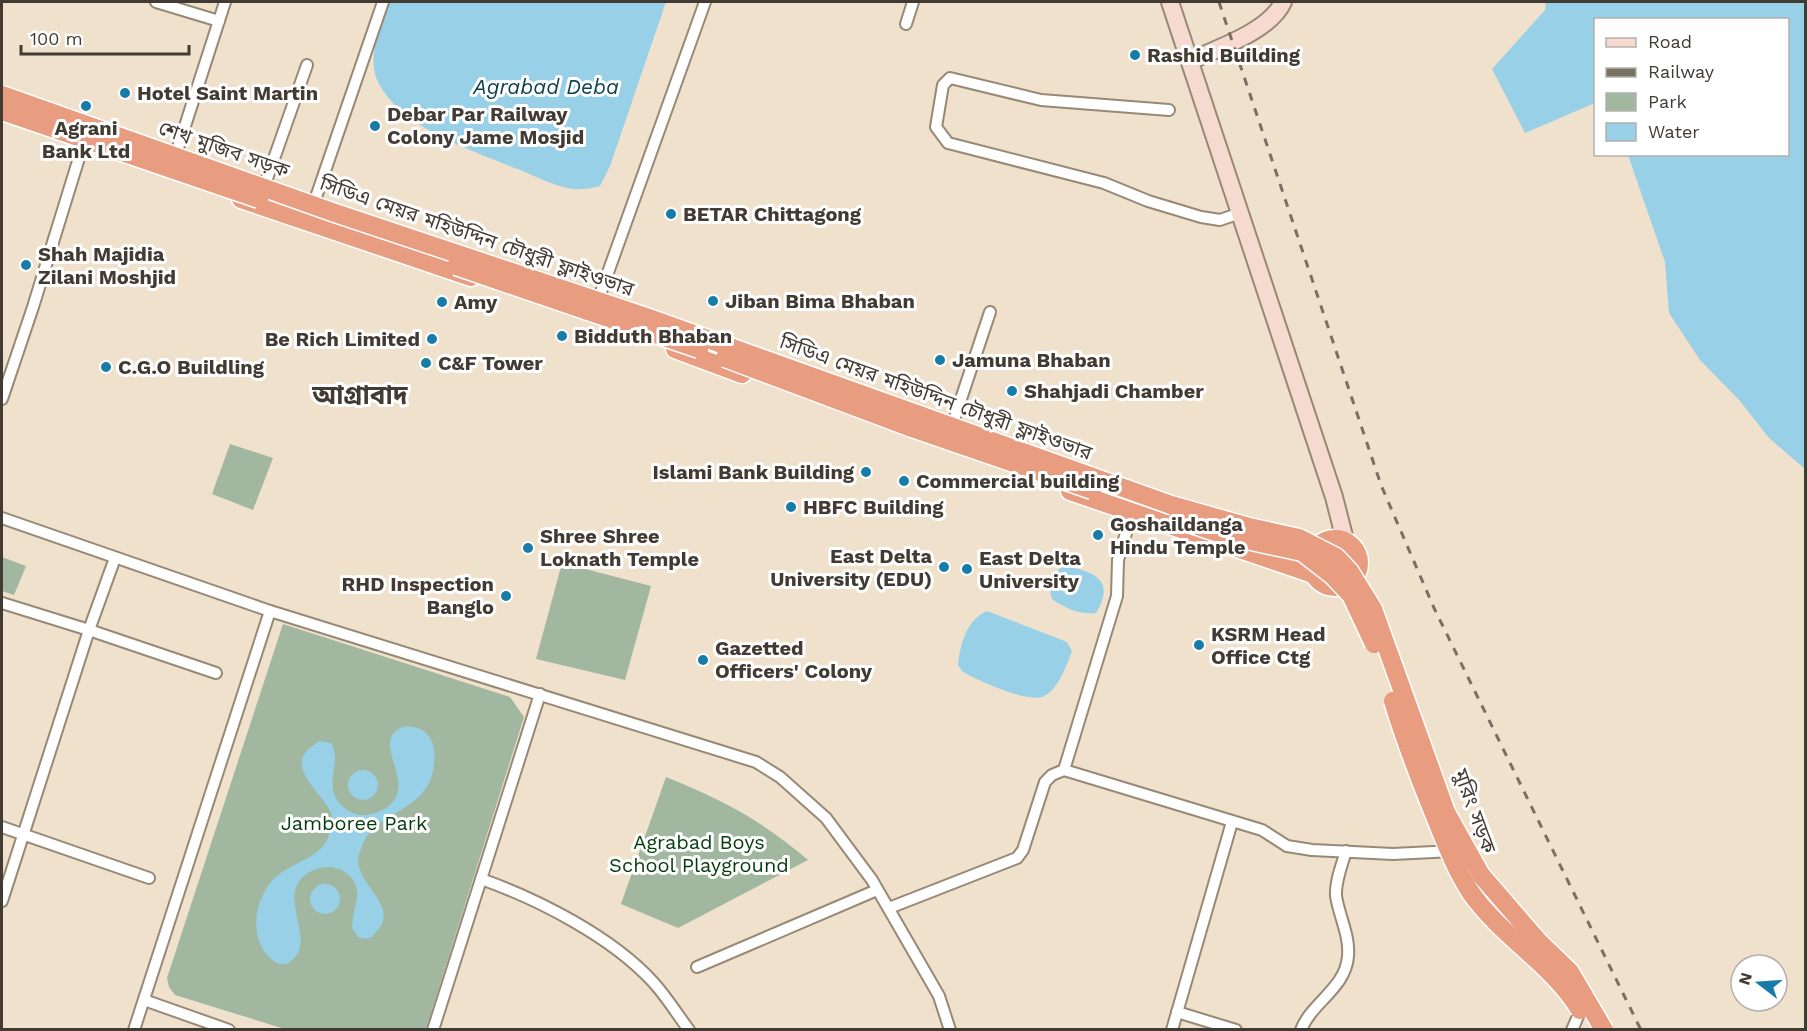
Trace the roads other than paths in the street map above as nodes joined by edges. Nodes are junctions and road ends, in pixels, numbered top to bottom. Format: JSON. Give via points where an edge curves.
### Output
{"nodes":[{"id":1,"x":156,"y":2,"type":"edge"},
{"id":2,"x":225,"y":2,"type":"edge"},
{"id":3,"x":383,"y":2,"type":"edge"},
{"id":4,"x":705,"y":2,"type":"edge"},
{"id":5,"x":913,"y":2,"type":"edge"},
{"id":6,"x":1170,"y":2,"type":"edge"},
{"id":7,"x":1283,"y":2,"type":"edge"},
{"id":8,"x":219,"y":21,"type":"junction"},
{"id":9,"x":906,"y":24,"type":"dead end"},
{"id":10,"x":1190,"y":61,"type":"junction"},
{"id":11,"x":307,"y":65,"type":"dead end"},
{"id":12,"x":2,"y":96,"type":"edge"},
{"id":13,"x":1169,"y":110,"type":"dead end"},
{"id":14,"x":2,"y":111,"type":"edge"},
{"id":15,"x":2,"y":117,"type":"edge"},
{"id":16,"x":83,"y":145,"type":"junction"},
{"id":17,"x":175,"y":157,"type":"junction"},
{"id":18,"x":264,"y":187,"type":"junction"},
{"id":19,"x":314,"y":203,"type":"junction"},
{"id":20,"x":1240,"y":213,"type":"junction"},
{"id":21,"x":595,"y":311,"type":"junction"},
{"id":22,"x":990,"y":312,"type":"dead end"},
{"id":23,"x":2,"y":399,"type":"edge"},
{"id":24,"x":951,"y":429,"type":"junction"},
{"id":25,"x":1132,"y":513,"type":"junction"},
{"id":26,"x":2,"y":518,"type":"edge"},
{"id":27,"x":1345,"y":540,"type":"junction"},
{"id":28,"x":1318,"y":546,"type":"junction"},
{"id":29,"x":115,"y":558,"type":"junction"},
{"id":30,"x":1313,"y":574,"type":"junction"},
{"id":31,"x":1357,"y":574,"type":"junction"},
{"id":32,"x":2,"y":603,"type":"edge"},
{"id":33,"x":270,"y":611,"type":"junction"},
{"id":34,"x":89,"y":630,"type":"junction"},
{"id":35,"x":216,"y":673,"type":"dead end"},
{"id":36,"x":540,"y":694,"type":"junction"},
{"id":37,"x":1064,"y":771,"type":"junction"},
{"id":38,"x":1232,"y":822,"type":"junction"},
{"id":39,"x":2,"y":827,"type":"edge"},
{"id":40,"x":24,"y":834,"type":"junction"},
{"id":41,"x":1346,"y":851,"type":"junction"},
{"id":42,"x":1464,"y":851,"type":"junction"},
{"id":43,"x":149,"y":878,"type":"dead end"},
{"id":44,"x":481,"y":879,"type":"junction"},
{"id":45,"x":877,"y":890,"type":"junction"},
{"id":46,"x":2,"y":900,"type":"edge"},
{"id":47,"x":889,"y":908,"type":"junction"},
{"id":48,"x":697,"y":968,"type":"dead end"},
{"id":49,"x":144,"y":1000,"type":"junction"},
{"id":50,"x":1591,"y":1004,"type":"junction"},
{"id":51,"x":1177,"y":1012,"type":"junction"},
{"id":52,"x":134,"y":1029,"type":"edge"},
{"id":53,"x":229,"y":1029,"type":"edge"},
{"id":54,"x":433,"y":1029,"type":"edge"},
{"id":55,"x":689,"y":1029,"type":"edge"},
{"id":56,"x":950,"y":1029,"type":"edge"},
{"id":57,"x":1172,"y":1029,"type":"edge"},
{"id":58,"x":1236,"y":1029,"type":"edge"},
{"id":59,"x":1301,"y":1029,"type":"edge"},
{"id":60,"x":1572,"y":1029,"type":"edge"},
{"id":61,"x":1592,"y":1029,"type":"edge"},
{"id":62,"x":1605,"y":1029,"type":"edge"}],
"edges":[{"from":1,"to":8,"type":"street"},
{"from":2,"to":8,"type":"street"},
{"from":3,"to":19,"type":"street"},
{"from":4,"to":21,"type":"street"},
{"from":5,"to":9,"type":"street"},
{"from":6,"to":10,"type":"main road"},
{"from":7,"to":10,"type":"main road","via":[[1279,12],[1264,23]]},
{"from":8,"to":17,"type":"street"},
{"from":10,"to":20,"type":"main road"},
{"from":11,"to":18,"type":"street"},
{"from":12,"to":17,"type":"highway","name":"শেখ মুজিব সড়ক"},
{"from":12,"to":62,"type":"highway","name":"সিডিএ মেয়র মহিউদ্দিন চৌধুরী ফ্লাইওভার","bridge":true,"via":[[649,318],[1171,505],[1299,538],[1336,557],[1373,609],[1446,812],[1481,875],[1570,972]]},
{"from":13,"to":20,"type":"street","via":[[1041,100],[950,78],[942,85],[936,127],[948,142],[1104,183],[1201,217],[1220,220]]},
{"from":14,"to":61,"type":"highway","bridge":true,"via":[[708,352],[912,428],[1224,535],[1302,552],[1351,595],[1374,642],[1405,740],[1453,862],[1472,893],[1506,933],[1545,966],[1572,997]]},
{"from":15,"to":16,"type":"highway","name":"শেখ মুজিব সড়ক"},
{"from":16,"to":21,"type":"highway","name":"শেখ মুজিব সড়ক"},
{"from":16,"to":23,"type":"street"},
{"from":17,"to":18,"type":"highway","name":"শেখ মুজিব সড়ক"},
{"from":18,"to":19,"type":"highway","name":"শেখ মুজিব সড়ক"},
{"from":19,"to":21,"type":"highway","name":"শেখ মুজিব সড়ক"},
{"from":20,"to":27,"type":"main road"},
{"from":21,"to":24,"type":"highway","name":"শেখ মুজিব সড়ক"},
{"from":21,"to":25,"type":"highway","name":"শেখ মুজিব সড়ক"},
{"from":22,"to":24,"type":"street"},
{"from":24,"to":28,"type":"highway","name":"শেখ মুজিব সড়ক","via":[[1237,530]]},
{"from":25,"to":30,"type":"highway","name":"শেখ মুজিব সড়ক"},
{"from":25,"to":37,"type":"street","via":[[1118,560],[1117,596]]},
{"from":26,"to":29,"type":"street"},
{"from":27,"to":28,"type":"highway","via":[[1330,539]]},
{"from":27,"to":31,"type":"highway","via":[[1359,556]]},
{"from":28,"to":30,"type":"highway","via":[[1311,559]]},
{"from":29,"to":33,"type":"street"},
{"from":29,"to":34,"type":"street"},
{"from":30,"to":31,"type":"highway","via":[[1323,585],[1337,588],[1350,583]]},
{"from":31,"to":42,"type":"highway","name":"মুরিং সড়ক","via":[[1378,609]]},
{"from":32,"to":34,"type":"street"},
{"from":33,"to":36,"type":"street"},
{"from":33,"to":49,"type":"street"},
{"from":34,"to":35,"type":"street"},
{"from":34,"to":40,"type":"street"},
{"from":36,"to":44,"type":"street"},
{"from":36,"to":45,"type":"street","via":[[756,762],[780,777],[826,818]]},
{"from":37,"to":38,"type":"street"},
{"from":37,"to":47,"type":"street","via":[[1045,782],[1017,858]]},
{"from":38,"to":41,"type":"street","via":[[1262,830],[1287,846]]},
{"from":38,"to":51,"type":"street"},
{"from":39,"to":40,"type":"street"},
{"from":40,"to":43,"type":"street"},
{"from":40,"to":46,"type":"street"},
{"from":41,"to":42,"type":"street"},
{"from":41,"to":59,"type":"street","via":[[1336,897],[1347,940],[1346,968]]},
{"from":42,"to":50,"type":"highway","name":"মুরিং সড়ক","via":[[1478,879],[1511,920]]},
{"from":44,"to":54,"type":"street"},
{"from":44,"to":55,"type":"street","via":[[532,901],[611,945],[653,982]]},
{"from":45,"to":47,"type":"street"},
{"from":45,"to":48,"type":"street"},
{"from":47,"to":56,"type":"street","via":[[939,996]]},
{"from":49,"to":52,"type":"street"},
{"from":49,"to":53,"type":"street"},
{"from":50,"to":60,"type":"street","via":[[1579,1014]]},
{"from":50,"to":62,"type":"highway","name":"মুরিং সড়ক"},
{"from":51,"to":57,"type":"street"},
{"from":51,"to":58,"type":"street"}]}
